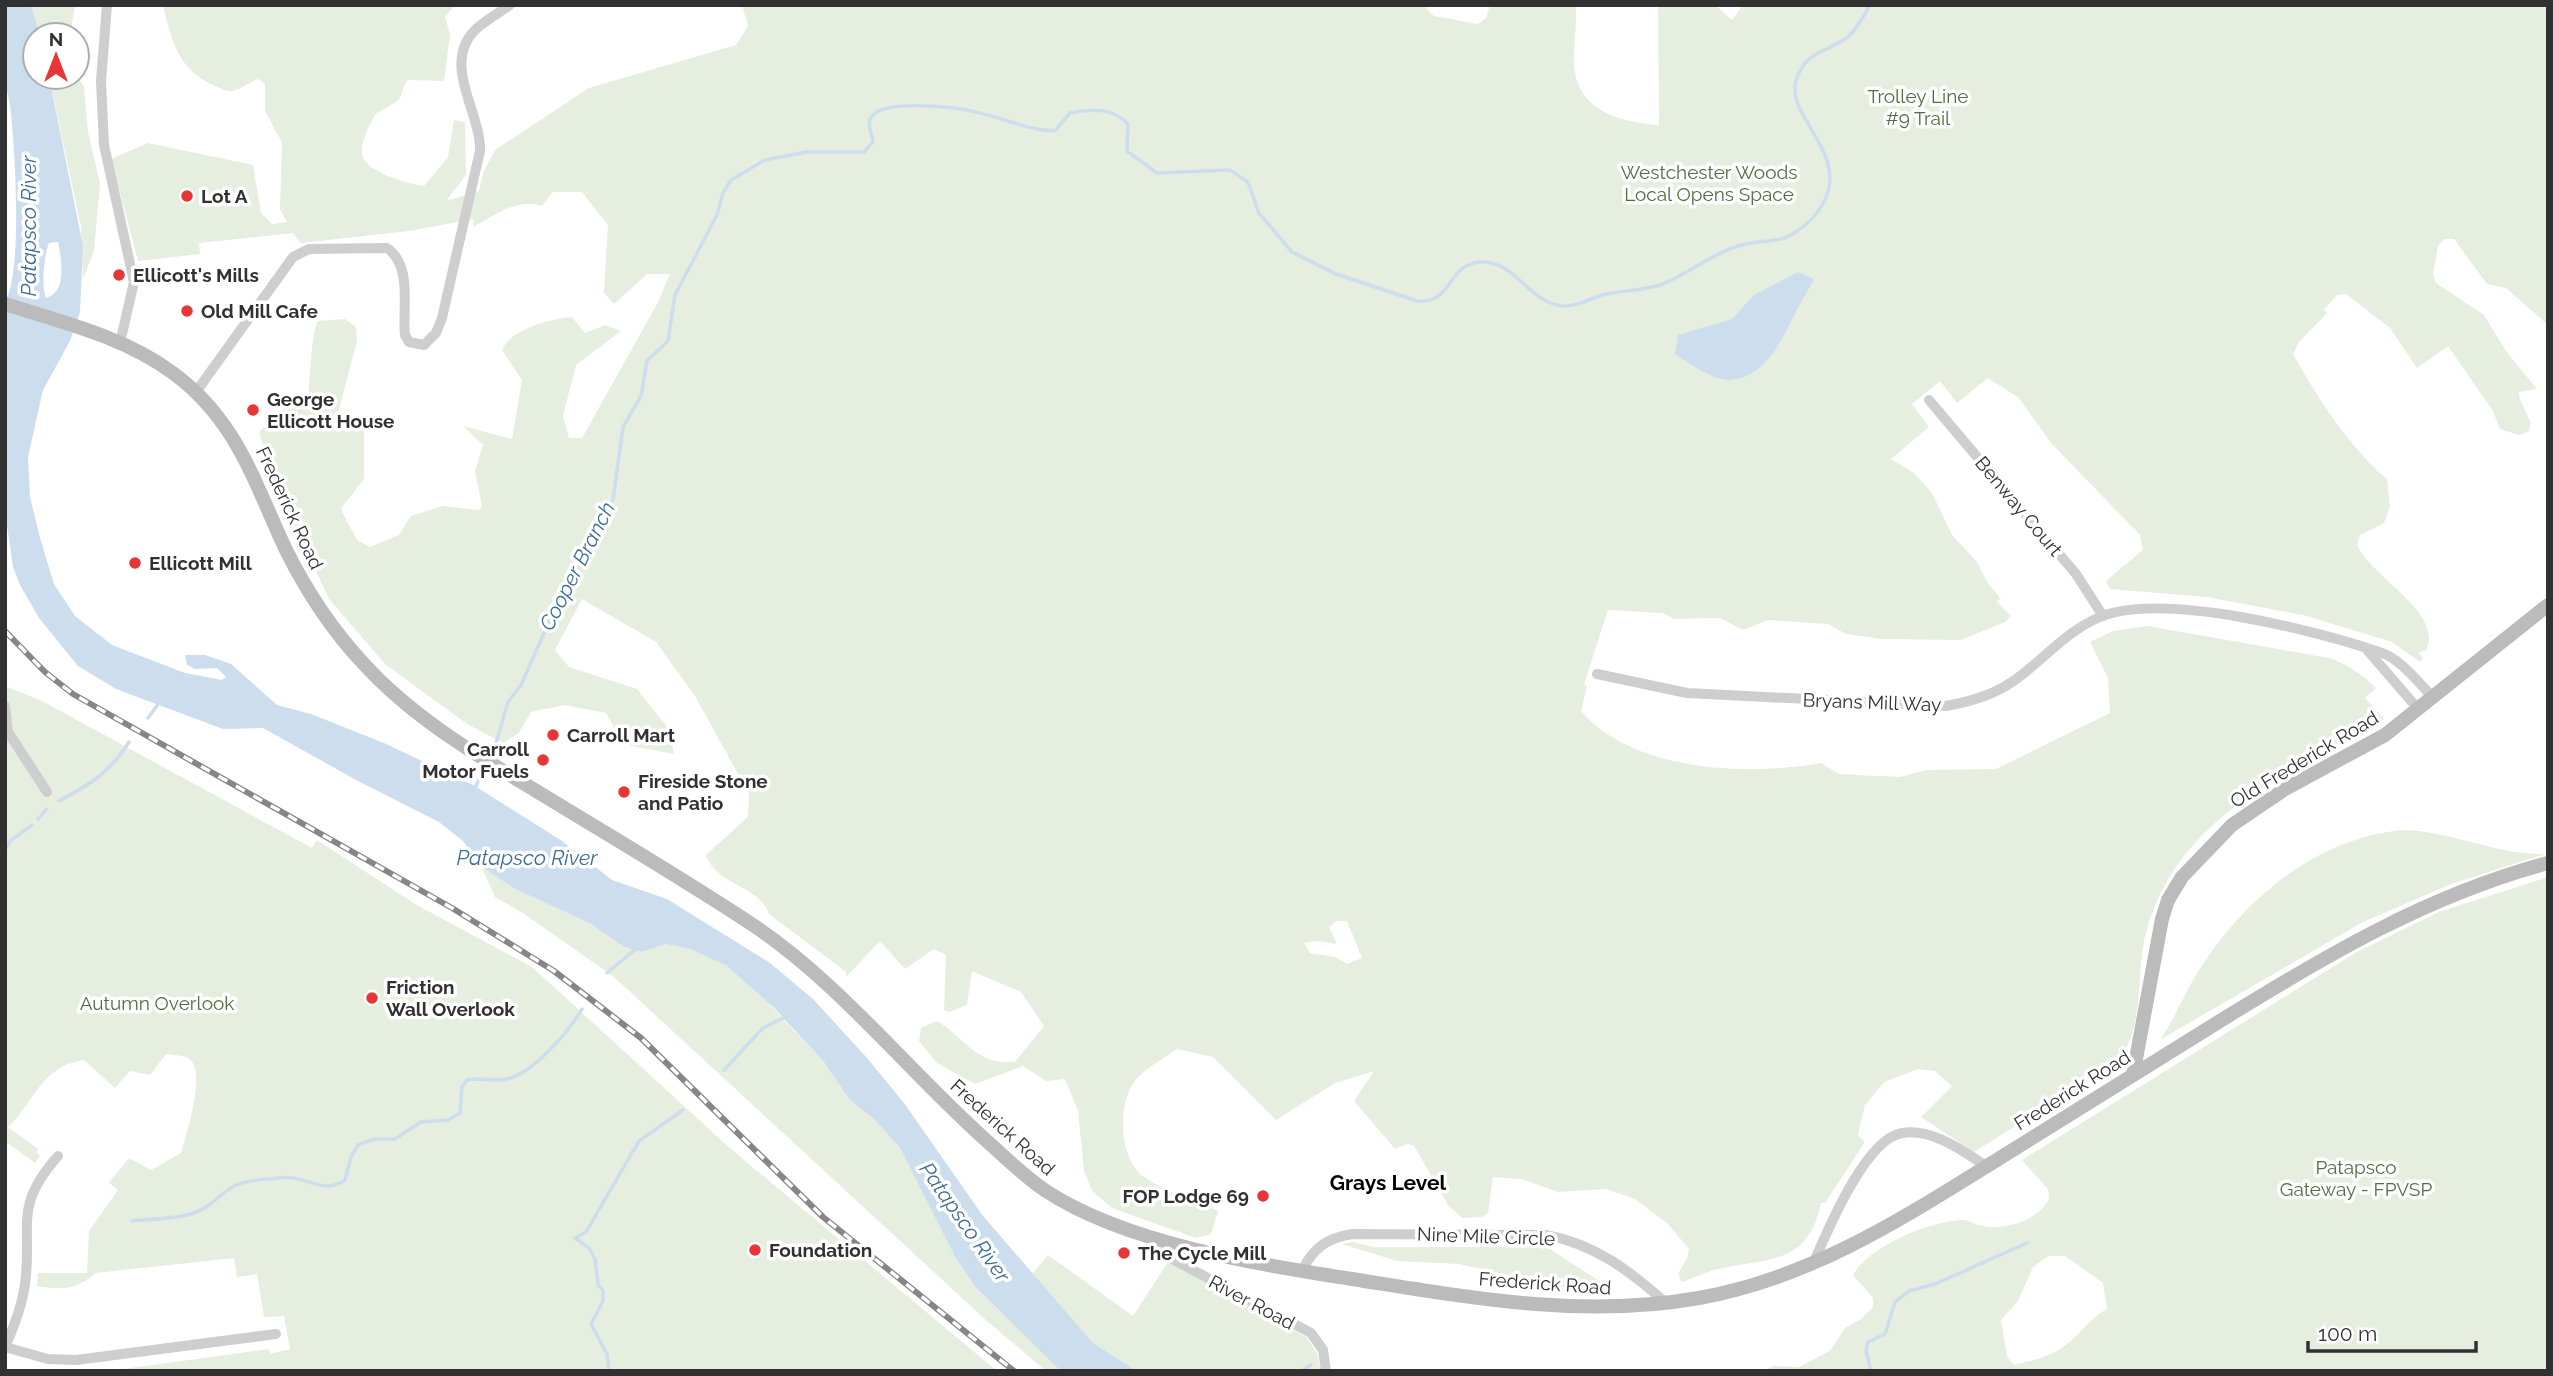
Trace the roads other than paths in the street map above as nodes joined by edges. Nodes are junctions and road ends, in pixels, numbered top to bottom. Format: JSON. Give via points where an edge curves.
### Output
{"nodes":[{"id":1,"x":107,"y":5,"type":"edge"},
{"id":2,"x":510,"y":5,"type":"edge"},
{"id":3,"x":5,"y":304,"type":"edge"},
{"id":4,"x":120,"y":343,"type":"junction"},
{"id":5,"x":197,"y":392,"type":"junction"},
{"id":6,"x":1929,"y":400,"type":"dead end"},
{"id":7,"x":2548,"y":605,"type":"edge"},
{"id":8,"x":2103,"y":616,"type":"junction"},
{"id":9,"x":2368,"y":651,"type":"junction"},
{"id":10,"x":1597,"y":674,"type":"dead end"},
{"id":11,"x":2434,"y":698,"type":"junction"},
{"id":12,"x":5,"y":706,"type":"edge"},
{"id":13,"x":2419,"y":710,"type":"junction"},
{"id":14,"x":47,"y":792,"type":"dead end"},
{"id":15,"x":2548,"y":863,"type":"edge"},
{"id":16,"x":2133,"y":1076,"type":"junction"},
{"id":17,"x":58,"y":1156,"type":"dead end"},
{"id":18,"x":1986,"y":1166,"type":"junction"},
{"id":19,"x":1165,"y":1241,"type":"junction"},
{"id":20,"x":1813,"y":1264,"type":"junction"},
{"id":21,"x":1302,"y":1271,"type":"junction"},
{"id":22,"x":1665,"y":1303,"type":"junction"},
{"id":23,"x":276,"y":1334,"type":"dead end"},
{"id":24,"x":5,"y":1347,"type":"edge"},
{"id":25,"x":1326,"y":1371,"type":"edge"}],
"edges":[{"from":1,"to":4,"type":"street","via":[[101,81],[104,145],[134,282]]},
{"from":2,"to":5,"type":"street","via":[[475,30],[462,55],[461,70],[480,144],[463,233],[436,333],[424,345],[409,342],[405,335],[402,270],[393,252],[380,247],[309,249],[293,257]]},
{"from":3,"to":4,"type":"main road","name":"Frederick Road"},
{"from":4,"to":5,"type":"main road","name":"Frederick Road","via":[[173,372]]},
{"from":5,"to":19,"type":"main road","name":"Frederick Road","via":[[238,441],[307,588],[362,663],[399,698],[486,761],[784,947],[975,1130],[1047,1192]]},
{"from":6,"to":8,"type":"street","name":"Benway Court","via":[[2076,574]]},
{"from":7,"to":11,"type":"main road","name":"Old Frederick Road"},
{"from":8,"to":9,"type":"street","name":"Bryans Mill Way","via":[[2147,608],[2191,611],[2325,636]]},
{"from":8,"to":10,"type":"street","name":"Bryans Mill Way","via":[[2067,636],[2003,688],[1946,706],[1687,692]]},
{"from":9,"to":11,"type":"street","name":"Bryans Mill Way","via":[[2389,657]]},
{"from":9,"to":13,"type":"street","name":"Bryans Mill Way"},
{"from":11,"to":13,"type":"main road","name":"Old Frederick Road"},
{"from":12,"to":14,"type":"street","via":[[8,732]]},
{"from":13,"to":16,"type":"main road","name":"Old Frederick Road","via":[[2357,753],[2261,804],[2232,825],[2182,877],[2162,919]]},
{"from":15,"to":16,"type":"main road","name":"Frederick Road","via":[[2497,878],[2388,922]]},
{"from":16,"to":18,"type":"main road","name":"Frederick Road"},
{"from":17,"to":24,"type":"street","via":[[32,1190],[26,1210],[26,1282]]},
{"from":18,"to":20,"type":"main road","name":"Frederick Road","via":[[1887,1227]]},
{"from":18,"to":20,"type":"street","via":[[1924,1134],[1899,1133],[1888,1138],[1834,1215]]},
{"from":19,"to":21,"type":"main road","name":"Frederick Road"},
{"from":19,"to":25,"type":"street","name":"River Road","via":[[1174,1260],[1311,1333],[1323,1350]]},
{"from":20,"to":22,"type":"main road","name":"Frederick Road","via":[[1740,1289]]},
{"from":21,"to":22,"type":"main road","name":"Frederick Road","via":[[1538,1305],[1602,1308]]},
{"from":21,"to":22,"type":"street","name":"Nine Mile Circle","via":[[1318,1246],[1352,1234],[1546,1236],[1572,1240],[1613,1261]]},
{"from":23,"to":24,"type":"street","via":[[76,1360],[48,1359]]}]}
